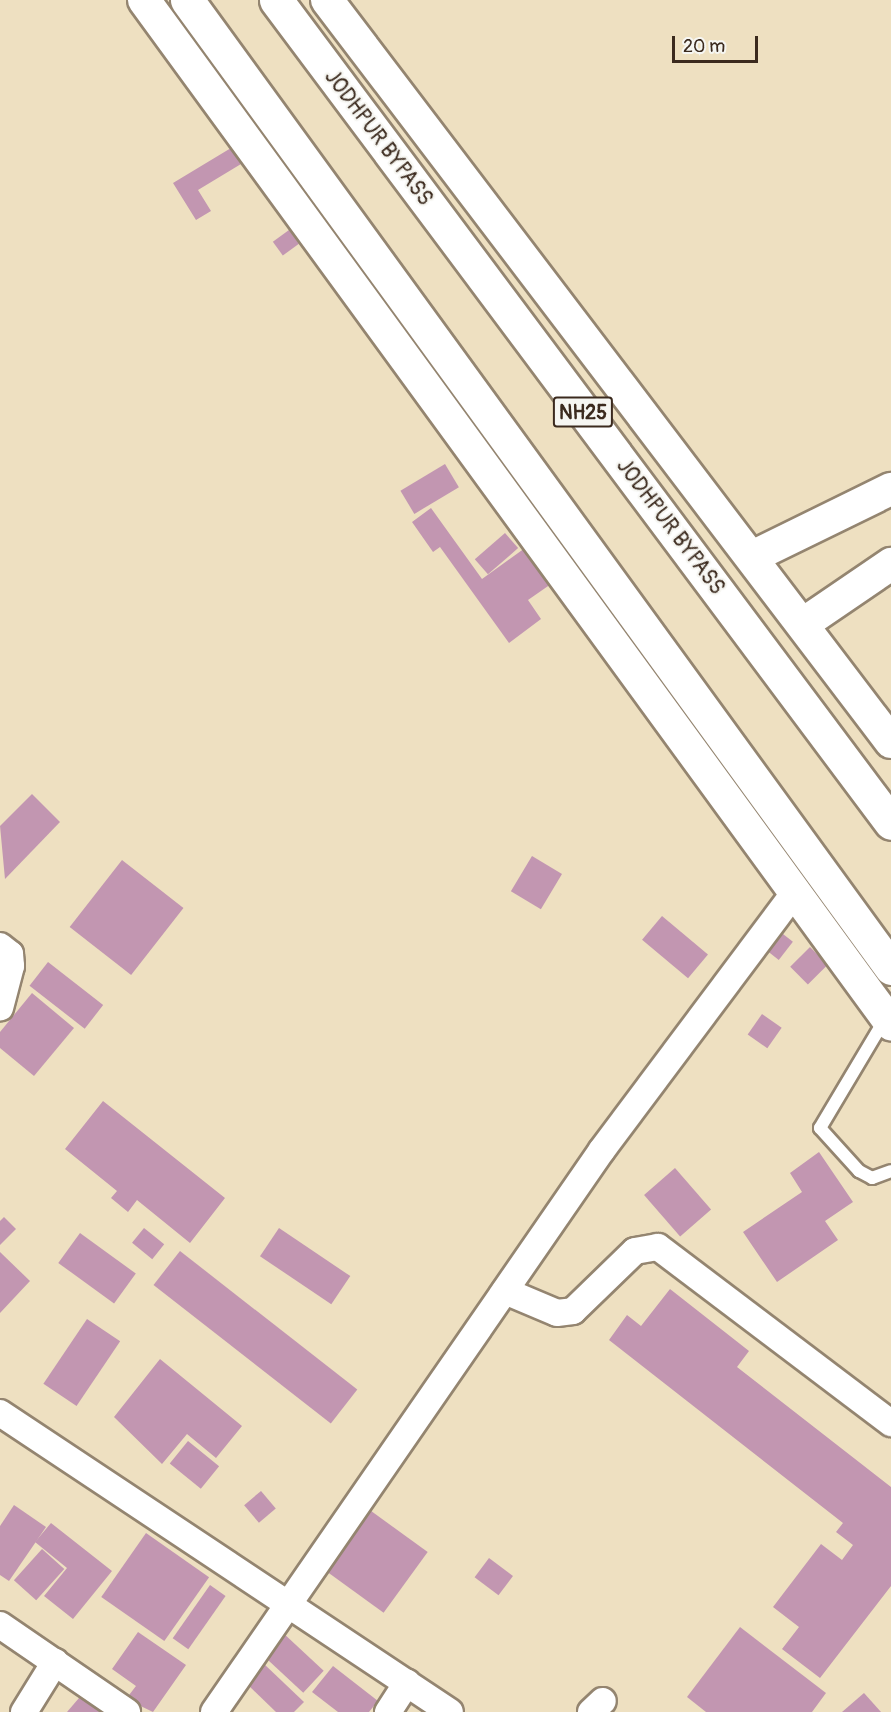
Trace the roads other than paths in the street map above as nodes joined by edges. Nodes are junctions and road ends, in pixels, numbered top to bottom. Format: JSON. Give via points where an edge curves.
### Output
{"nodes":[{"id":1,"x":144,"y":0,"type":"edge"},
{"id":2,"x":187,"y":0,"type":"edge"},
{"id":3,"x":276,"y":0,"type":"edge"},
{"id":4,"x":327,"y":0,"type":"edge"},
{"id":5,"x":891,"y":489,"type":"edge"},
{"id":6,"x":754,"y":556,"type":"junction"},
{"id":7,"x":891,"y":564,"type":"edge"},
{"id":8,"x":803,"y":624,"type":"junction"},
{"id":9,"x":891,"y":742,"type":"edge"},
{"id":10,"x":891,"y":823,"type":"edge"},
{"id":11,"x":796,"y":891,"type":"junction"},
{"id":12,"x":0,"y":946,"type":"edge"},
{"id":13,"x":891,"y":968,"type":"edge"},
{"id":14,"x":0,"y":1008,"type":"edge"},
{"id":15,"x":889,"y":1021,"type":"edge"},
{"id":16,"x":891,"y":1172,"type":"edge"},
{"id":17,"x":505,"y":1291,"type":"junction"},
{"id":18,"x":0,"y":1413,"type":"edge"},
{"id":19,"x":891,"y":1423,"type":"edge"},
{"id":20,"x":289,"y":1604,"type":"junction"},
{"id":21,"x":0,"y":1625,"type":"edge"},
{"id":22,"x":55,"y":1662,"type":"junction"},
{"id":23,"x":408,"y":1683,"type":"junction"},
{"id":24,"x":24,"y":1712,"type":"edge"},
{"id":25,"x":127,"y":1712,"type":"edge"},
{"id":26,"x":214,"y":1712,"type":"edge"},
{"id":27,"x":388,"y":1712,"type":"edge"},
{"id":28,"x":450,"y":1712,"type":"edge"}],
"edges":[{"from":1,"to":11,"type":"street"},
{"from":2,"to":13,"type":"highway"},
{"from":3,"to":10,"type":"highway","name":"JODHPUR BYPASS","number":"NH25"},
{"from":4,"to":6,"type":"street"},
{"from":5,"to":6,"type":"street"},
{"from":6,"to":8,"type":"street"},
{"from":7,"to":8,"type":"street"},
{"from":8,"to":9,"type":"street"},
{"from":11,"to":15,"type":"street"},
{"from":11,"to":17,"type":"street","via":[[602,1150]]},
{"from":12,"to":14,"type":"street","via":[[10,954],[10,966]]},
{"from":15,"to":16,"type":"lane","via":[[820,1128],[872,1178]]},
{"from":17,"to":19,"type":"street","via":[[540,1308],[573,1311],[635,1251],[658,1247]]},
{"from":17,"to":20,"type":"street"},
{"from":18,"to":20,"type":"street"},
{"from":20,"to":23,"type":"street"},
{"from":20,"to":26,"type":"street"},
{"from":21,"to":22,"type":"street"},
{"from":22,"to":24,"type":"street"},
{"from":22,"to":25,"type":"street"},
{"from":23,"to":27,"type":"street"},
{"from":23,"to":28,"type":"street"}]}
